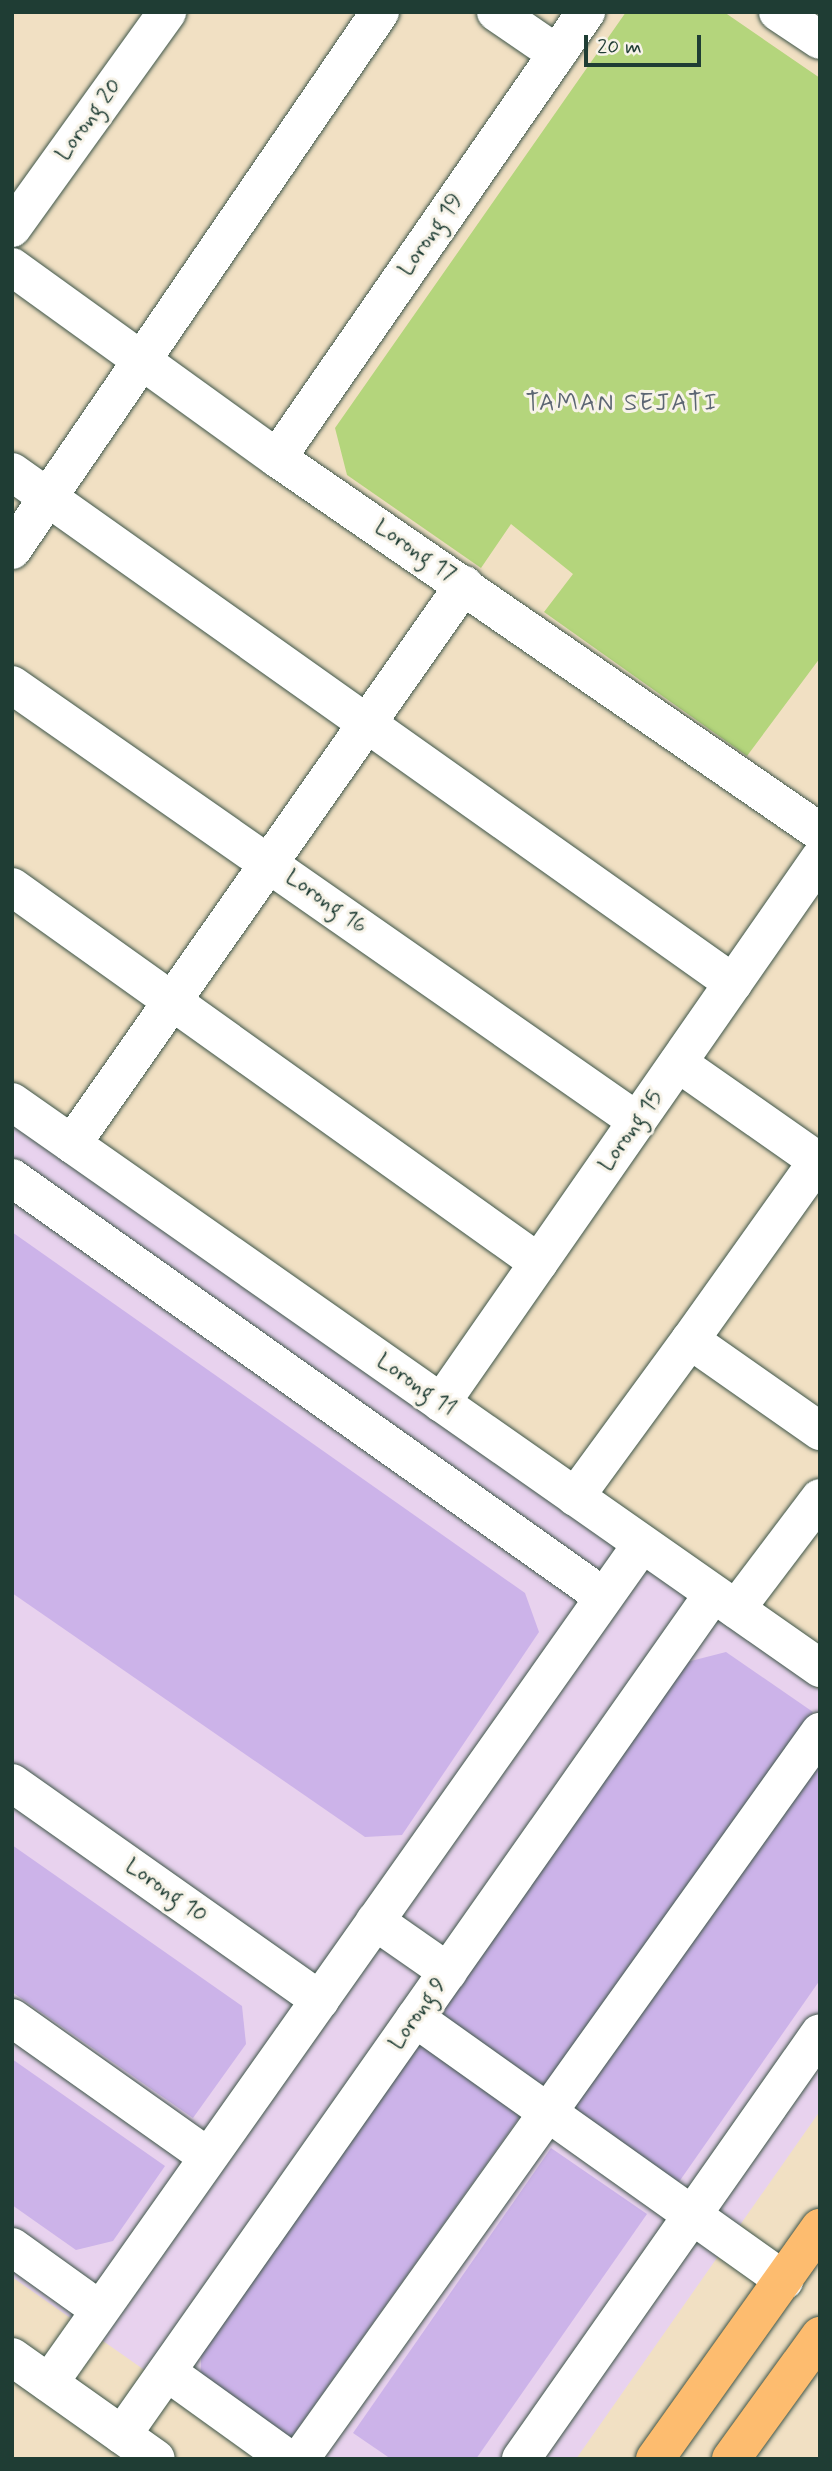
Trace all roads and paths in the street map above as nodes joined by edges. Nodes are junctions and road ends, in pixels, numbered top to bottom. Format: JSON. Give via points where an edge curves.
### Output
{"nodes":[{"id":1,"x":167,"y":12,"type":"edge"},
{"id":2,"x":380,"y":12,"type":"edge"},
{"id":3,"x":496,"y":12,"type":"edge"},
{"id":4,"x":586,"y":12,"type":"edge"},
{"id":5,"x":778,"y":12,"type":"edge"},
{"id":6,"x":820,"y":40,"type":"edge"},
{"id":7,"x":557,"y":54,"type":"junction"},
{"id":8,"x":12,"y":228,"type":"edge"},
{"id":9,"x":12,"y":267,"type":"edge"},
{"id":10,"x":145,"y":360,"type":"junction"},
{"id":11,"x":277,"y":458,"type":"junction"},
{"id":12,"x":12,"y":472,"type":"edge"},
{"id":13,"x":50,"y":499,"type":"junction"},
{"id":14,"x":12,"y":550,"type":"edge"},
{"id":15,"x":464,"y":585,"type":"junction"},
{"id":16,"x":12,"y":685,"type":"edge"},
{"id":17,"x":368,"y":722,"type":"junction"},
{"id":18,"x":820,"y":832,"type":"edge"},
{"id":19,"x":820,"y":858,"type":"edge"},
{"id":20,"x":269,"y":862,"type":"junction"},
{"id":21,"x":12,"y":887,"type":"edge"},
{"id":22,"x":733,"y":983,"type":"junction"},
{"id":23,"x":173,"y":1004,"type":"junction"},
{"id":24,"x":678,"y":1063,"type":"junction"},
{"id":25,"x":12,"y":1102,"type":"edge"},
{"id":26,"x":637,"y":1121,"type":"junction"},
{"id":27,"x":72,"y":1144,"type":"junction"},
{"id":28,"x":819,"y":1159,"type":"edge"},
{"id":29,"x":12,"y":1178,"type":"edge"},
{"id":30,"x":539,"y":1263,"type":"junction"},
{"id":31,"x":690,"y":1340,"type":"junction"},
{"id":32,"x":441,"y":1403,"type":"junction"},
{"id":33,"x":820,"y":1431,"type":"edge"},
{"id":34,"x":575,"y":1497,"type":"junction"},
{"id":35,"x":820,"y":1498,"type":"edge"},
{"id":36,"x":642,"y":1544,"type":"junction"},
{"id":37,"x":604,"y":1597,"type":"junction"},
{"id":38,"x":725,"y":1602,"type":"junction"},
{"id":39,"x":820,"y":1668,"type":"edge"},
{"id":40,"x":820,"y":1732,"type":"edge"},
{"id":41,"x":12,"y":1783,"type":"edge"},
{"id":42,"x":375,"y":1921,"type":"junction"},
{"id":43,"x":448,"y":1972,"type":"junction"},
{"id":44,"x":320,"y":2000,"type":"junction"},
{"id":45,"x":12,"y":2018,"type":"edge"},
{"id":46,"x":415,"y":2018,"type":"junction"},
{"id":47,"x":820,"y":2033,"type":"edge"},
{"id":48,"x":548,"y":2113,"type":"junction"},
{"id":49,"x":208,"y":2157,"type":"junction"},
{"id":50,"x":691,"y":2216,"type":"junction"},
{"id":51,"x":820,"y":2228,"type":"edge"},
{"id":52,"x":12,"y":2247,"type":"edge"},
{"id":53,"x":784,"y":2280,"type":"junction"},
{"id":54,"x":100,"y":2310,"type":"junction"},
{"id":55,"x":820,"y":2336,"type":"edge"},
{"id":56,"x":12,"y":2357,"type":"edge"},
{"id":57,"x":167,"y":2372,"type":"junction"},
{"id":58,"x":49,"y":2383,"type":"junction"},
{"id":59,"x":122,"y":2435,"type":"junction"},
{"id":60,"x":156,"y":2459,"type":"edge"},
{"id":61,"x":288,"y":2459,"type":"edge"},
{"id":62,"x":300,"y":2459,"type":"edge"},
{"id":63,"x":521,"y":2459,"type":"edge"},
{"id":64,"x":655,"y":2459,"type":"edge"},
{"id":65,"x":731,"y":2459,"type":"edge"}],
"edges":[{"from":1,"to":8,"type":"street","name":"Lorong 20"},
{"from":2,"to":10,"type":"street"},
{"from":3,"to":7,"type":"street"},
{"from":4,"to":7,"type":"street","name":"Lorong 19"},
{"from":5,"to":6,"type":"street"},
{"from":7,"to":11,"type":"street","name":"Lorong 19"},
{"from":9,"to":10,"type":"street","name":"Lorong 17"},
{"from":10,"to":11,"type":"street","name":"Lorong 17"},
{"from":10,"to":13,"type":"street"},
{"from":11,"to":15,"type":"street","name":"Lorong 17"},
{"from":12,"to":13,"type":"street"},
{"from":13,"to":14,"type":"street"},
{"from":13,"to":17,"type":"street"},
{"from":15,"to":17,"type":"street"},
{"from":15,"to":18,"type":"street","name":"Lorong 17"},
{"from":16,"to":20,"type":"street","name":"Lorong 16"},
{"from":17,"to":20,"type":"street"},
{"from":17,"to":22,"type":"street"},
{"from":19,"to":22,"type":"street","name":"Lorong 15"},
{"from":20,"to":23,"type":"street"},
{"from":20,"to":26,"type":"street","name":"Lorong 16"},
{"from":21,"to":23,"type":"street"},
{"from":22,"to":24,"type":"street","name":"Lorong 15"},
{"from":23,"to":27,"type":"street"},
{"from":23,"to":30,"type":"street"},
{"from":24,"to":26,"type":"street","name":"Lorong 15"},
{"from":24,"to":28,"type":"street"},
{"from":25,"to":27,"type":"street","name":"Lorong 11"},
{"from":26,"to":30,"type":"street","name":"Lorong 15"},
{"from":27,"to":32,"type":"street","name":"Lorong 11"},
{"from":28,"to":31,"type":"street"},
{"from":29,"to":37,"type":"street"},
{"from":30,"to":32,"type":"street","name":"Lorong 15"},
{"from":31,"to":33,"type":"street"},
{"from":31,"to":34,"type":"street"},
{"from":32,"to":34,"type":"street","name":"Lorong 11"},
{"from":34,"to":36,"type":"street","name":"Lorong 11"},
{"from":35,"to":38,"type":"street","name":"Lorong 9"},
{"from":36,"to":37,"type":"street"},
{"from":36,"to":38,"type":"street","name":"Lorong 11"},
{"from":37,"to":42,"type":"street"},
{"from":38,"to":39,"type":"street","name":"Lorong 11"},
{"from":38,"to":43,"type":"street","name":"Lorong 9"},
{"from":40,"to":48,"type":"street"},
{"from":41,"to":44,"type":"street","name":"Lorong 10"},
{"from":42,"to":43,"type":"street"},
{"from":42,"to":44,"type":"street"},
{"from":43,"to":46,"type":"street","name":"Lorong 9"},
{"from":44,"to":49,"type":"street"},
{"from":45,"to":49,"type":"street"},
{"from":46,"to":48,"type":"street"},
{"from":46,"to":57,"type":"street","name":"Lorong 9"},
{"from":47,"to":50,"type":"street"},
{"from":48,"to":50,"type":"street"},
{"from":48,"to":62,"type":"street"},
{"from":49,"to":54,"type":"street"},
{"from":50,"to":53,"type":"street"},
{"from":50,"to":63,"type":"street"},
{"from":51,"to":53,"type":"main road"},
{"from":52,"to":54,"type":"street"},
{"from":53,"to":64,"type":"main road"},
{"from":54,"to":58,"type":"street"},
{"from":55,"to":65,"type":"main road"},
{"from":56,"to":58,"type":"street"},
{"from":57,"to":59,"type":"street","name":"Lorong 9"},
{"from":57,"to":61,"type":"street"},
{"from":58,"to":59,"type":"street"},
{"from":59,"to":60,"type":"street"}]}
